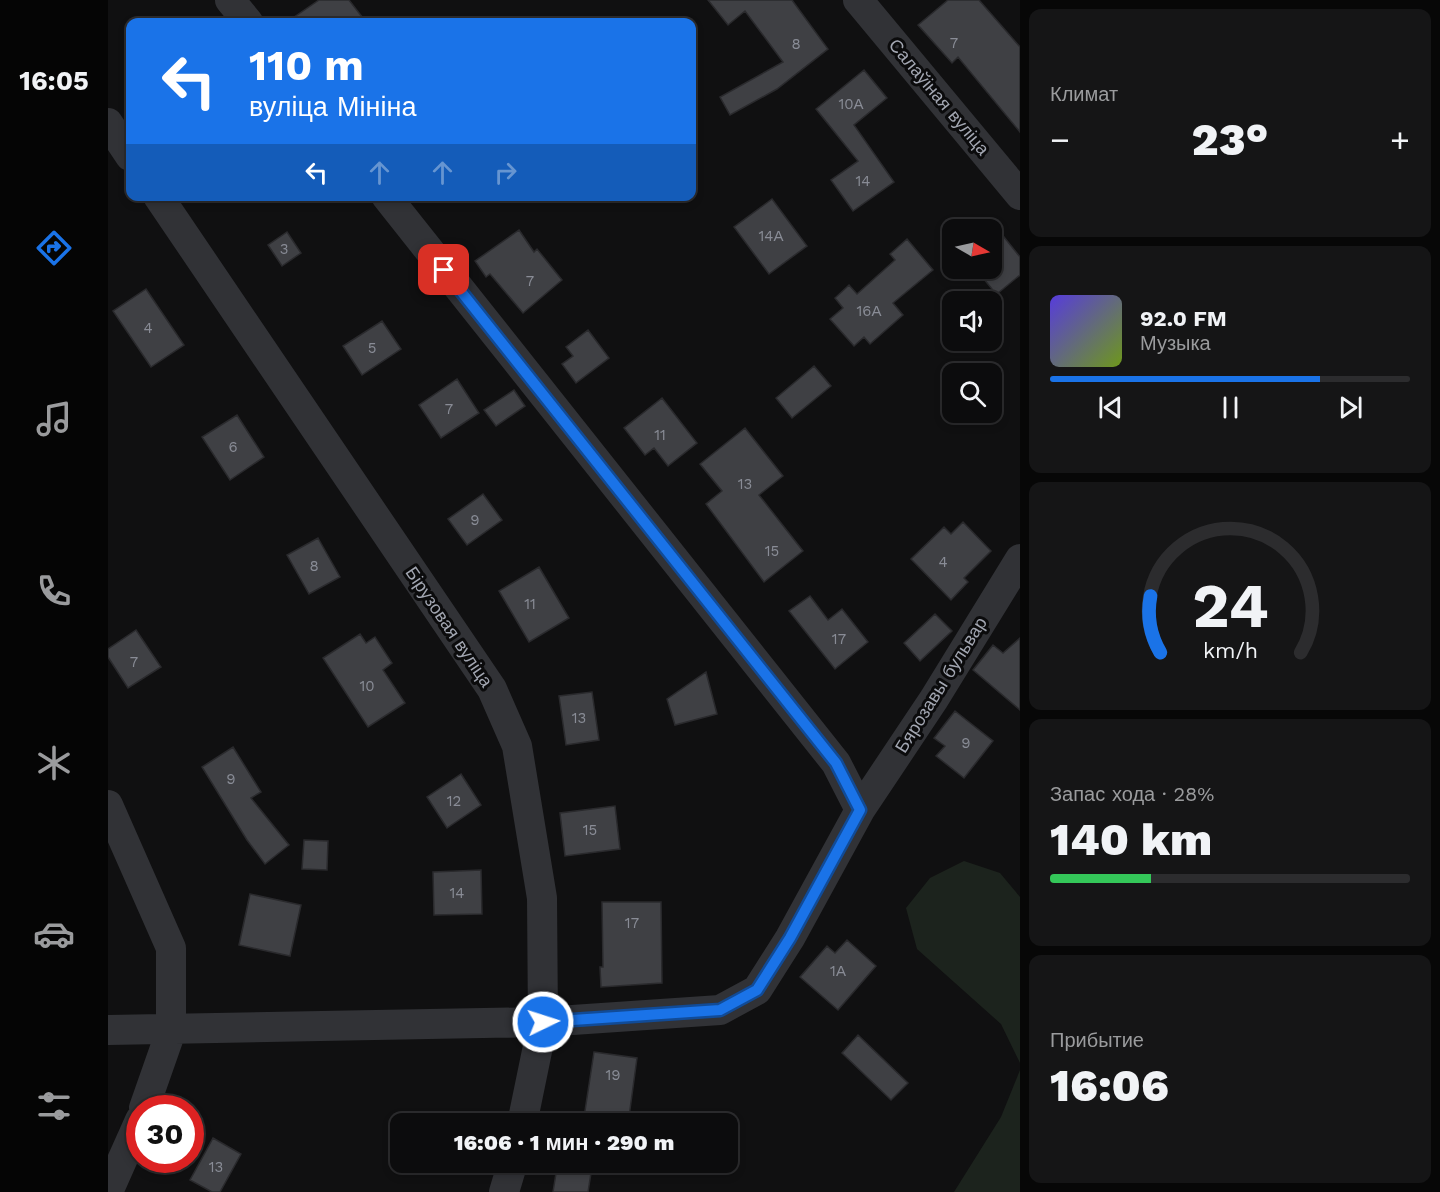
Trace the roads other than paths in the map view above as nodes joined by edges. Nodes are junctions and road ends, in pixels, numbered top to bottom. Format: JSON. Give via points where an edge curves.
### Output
{"nodes":[{"id":1,"x":230,"y":0,"type":"edge"},
{"id":2,"x":858,"y":0,"type":"edge"},
{"id":3,"x":245,"y":18,"type":"edge"},
{"id":4,"x":108,"y":123,"type":"edge"},
{"id":5,"x":126,"y":150,"type":"edge"},
{"id":6,"x":1020,"y":195,"type":"edge"},
{"id":7,"x":161,"y":201,"type":"edge"},
{"id":8,"x":390,"y":201,"type":"edge"},
{"id":9,"x":1020,"y":559,"type":"edge"},
{"id":10,"x":108,"y":805,"type":"edge"},
{"id":11,"x":860,"y":810,"type":"junction"},
{"id":12,"x":543,"y":1022,"type":"junction"},
{"id":13,"x":108,"y":1030,"type":"edge"},
{"id":14,"x":171,"y":1030,"type":"junction"},
{"id":15,"x":148,"y":1095,"type":"edge"},
{"id":16,"x":524,"y":1113,"type":"edge"},
{"id":17,"x":126,"y":1152,"type":"edge"},
{"id":18,"x":510,"y":1173,"type":"edge"},
{"id":19,"x":108,"y":1192,"type":"edge"},
{"id":20,"x":504,"y":1192,"type":"edge"}],
"edges":[{"from":1,"to":3,"type":"street"},
{"from":2,"to":6,"type":"street","name":"Салаўіная вуліца"},
{"from":4,"to":5,"type":"street"},
{"from":7,"to":12,"type":"street","name":"Бірузовая вуліца","via":[[492,689],[517,746],[542,898]]},
{"from":8,"to":11,"type":"street","via":[[836,763]]},
{"from":9,"to":11,"type":"street","name":"Бярозавы бульвар"},
{"from":10,"to":14,"type":"street","via":[[171,948]]},
{"from":11,"to":12,"type":"street","name":"Бярозавы бульвар","via":[[757,990],[720,1010]]},
{"from":12,"to":14,"type":"street","name":"Бярозавы бульвар"},
{"from":12,"to":16,"type":"street","name":"Бірузовая вуліца"},
{"from":13,"to":14,"type":"street","name":"Бярозавы бульвар"},
{"from":14,"to":15,"type":"street"},
{"from":17,"to":19,"type":"street"},
{"from":18,"to":20,"type":"street"}]}
